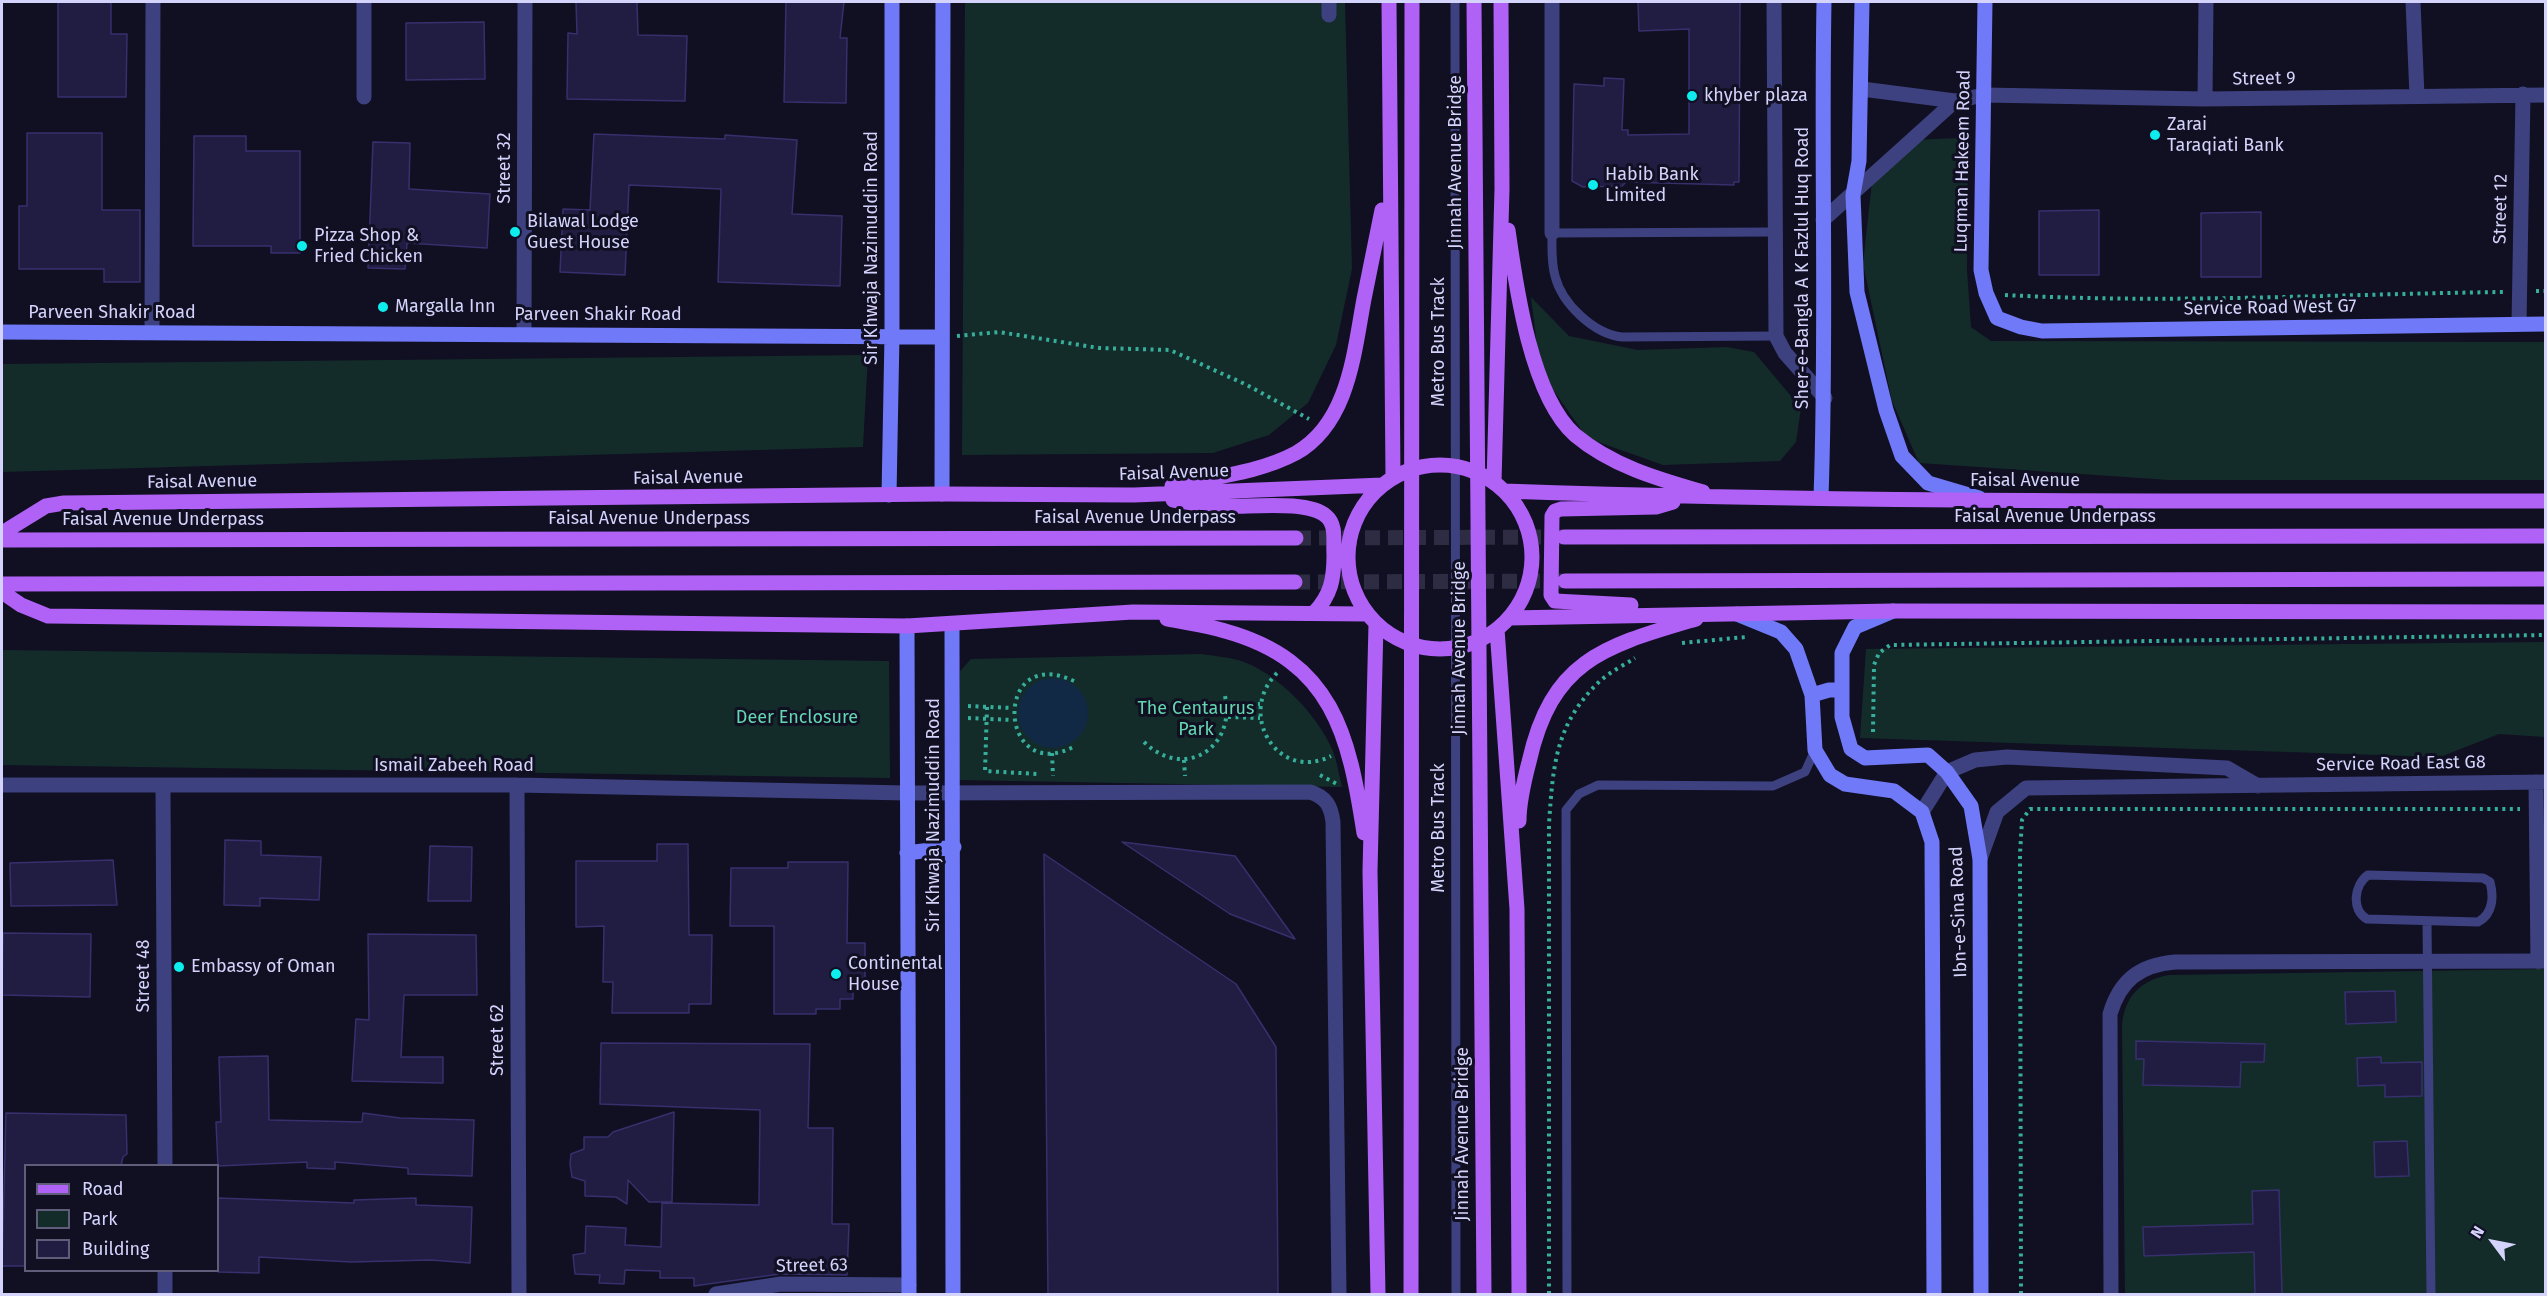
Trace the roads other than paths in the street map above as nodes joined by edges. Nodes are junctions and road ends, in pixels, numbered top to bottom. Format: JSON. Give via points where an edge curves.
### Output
{"nodes":[{"id":1,"x":153,"y":2,"type":"edge"},
{"id":2,"x":364,"y":2,"type":"edge"},
{"id":3,"x":525,"y":2,"type":"edge"},
{"id":4,"x":892,"y":2,"type":"edge"},
{"id":5,"x":943,"y":2,"type":"edge"},
{"id":6,"x":1389,"y":2,"type":"edge"},
{"id":7,"x":1412,"y":2,"type":"edge"},
{"id":8,"x":1455,"y":2,"type":"edge"},
{"id":9,"x":1474,"y":2,"type":"edge"},
{"id":10,"x":1501,"y":2,"type":"edge"},
{"id":11,"x":1552,"y":2,"type":"edge"},
{"id":12,"x":1774,"y":2,"type":"edge"},
{"id":13,"x":1824,"y":2,"type":"edge"},
{"id":14,"x":1862,"y":2,"type":"edge"},
{"id":15,"x":1985,"y":2,"type":"edge"},
{"id":16,"x":2206,"y":2,"type":"edge"},
{"id":17,"x":2413,"y":2,"type":"edge"},
{"id":18,"x":1862,"y":89,"type":"junction"},
{"id":19,"x":2523,"y":94,"type":"junction"},
{"id":20,"x":2546,"y":94,"type":"edge"},
{"id":21,"x":1984,"y":95,"type":"junction"},
{"id":22,"x":2417,"y":96,"type":"junction"},
{"id":23,"x":364,"y":97,"type":"dead end"},
{"id":24,"x":2205,"y":99,"type":"junction"},
{"id":25,"x":1955,"y":101,"type":"junction"},
{"id":26,"x":1389,"y":180,"type":"junction"},
{"id":27,"x":1502,"y":189,"type":"junction"},
{"id":28,"x":1853,"y":195,"type":"junction"},
{"id":29,"x":1823,"y":220,"type":"junction"},
{"id":30,"x":1774,"y":232,"type":"junction"},
{"id":31,"x":1552,"y":233,"type":"junction"},
{"id":32,"x":1997,"y":318,"type":"joint"},
{"id":33,"x":2519,"y":324,"type":"junction"},
{"id":34,"x":2546,"y":324,"type":"edge"},
{"id":35,"x":2,"y":332,"type":"edge"},
{"id":36,"x":152,"y":332,"type":"junction"},
{"id":37,"x":524,"y":334,"type":"junction"},
{"id":38,"x":892,"y":335,"type":"junction"},
{"id":39,"x":1776,"y":336,"type":"junction"},
{"id":40,"x":942,"y":337,"type":"junction"},
{"id":41,"x":1825,"y":398,"type":"junction"},
{"id":42,"x":1388,"y":481,"type":"junction"},
{"id":43,"x":1499,"y":487,"type":"junction"},
{"id":44,"x":942,"y":494,"type":"junction"},
{"id":45,"x":889,"y":495,"type":"junction"},
{"id":46,"x":1134,"y":495,"type":"junction"},
{"id":47,"x":1687,"y":497,"type":"junction"},
{"id":48,"x":1720,"y":497,"type":"junction"},
{"id":49,"x":1821,"y":497,"type":"junction"},
{"id":50,"x":1987,"y":501,"type":"junction"},
{"id":51,"x":2546,"y":501,"type":"edge"},
{"id":52,"x":2,"y":533,"type":"edge"},
{"id":53,"x":2546,"y":536,"type":"edge"},
{"id":54,"x":1564,"y":537,"type":"tunnel mouth"},
{"id":55,"x":1296,"y":538,"type":"tunnel mouth"},
{"id":56,"x":2,"y":540,"type":"edge"},
{"id":57,"x":2546,"y":579,"type":"edge"},
{"id":58,"x":1565,"y":581,"type":"tunnel mouth"},
{"id":59,"x":1295,"y":582,"type":"tunnel mouth"},
{"id":60,"x":2,"y":584,"type":"edge"},
{"id":61,"x":2,"y":592,"type":"edge"},
{"id":62,"x":1893,"y":611,"type":"junction"},
{"id":63,"x":1133,"y":612,"type":"junction"},
{"id":64,"x":2546,"y":612,"type":"edge"},
{"id":65,"x":1314,"y":613,"type":"junction"},
{"id":66,"x":1713,"y":613,"type":"junction"},
{"id":67,"x":1663,"y":614,"type":"junction"},
{"id":68,"x":1737,"y":614,"type":"junction"},
{"id":69,"x":1509,"y":618,"type":"junction"},
{"id":70,"x":1372,"y":619,"type":"junction"},
{"id":71,"x":952,"y":624,"type":"junction"},
{"id":72,"x":907,"y":626,"type":"junction"},
{"id":73,"x":1497,"y":630,"type":"junction"},
{"id":74,"x":1842,"y":690,"type":"junction"},
{"id":75,"x":1812,"y":695,"type":"junction"},
{"id":76,"x":1815,"y":750,"type":"junction"},
{"id":77,"x":1947,"y":772,"type":"junction"},
{"id":78,"x":2541,"y":782,"type":"edge"},
{"id":79,"x":2,"y":785,"type":"edge"},
{"id":80,"x":517,"y":785,"type":"junction"},
{"id":81,"x":2258,"y":786,"type":"junction"},
{"id":82,"x":163,"y":787,"type":"junction"},
{"id":83,"x":952,"y":792,"type":"junction"},
{"id":84,"x":908,"y":793,"type":"junction"},
{"id":85,"x":1923,"y":812,"type":"junction"},
{"id":86,"x":954,"y":847,"type":"junction"},
{"id":87,"x":907,"y":853,"type":"junction"},
{"id":88,"x":1980,"y":859,"type":"junction"},
{"id":89,"x":1370,"y":871,"type":"junction"},
{"id":90,"x":1518,"y":909,"type":"junction"},
{"id":91,"x":2427,"y":922,"type":"junction"},
{"id":92,"x":2542,"y":961,"type":"edge"},
{"id":93,"x":2429,"y":962,"type":"junction"},
{"id":94,"x":165,"y":1164,"type":"edge"},
{"id":95,"x":165,"y":1272,"type":"edge"},
{"id":96,"x":909,"y":1290,"type":"edge"},
{"id":97,"x":165,"y":1294,"type":"edge"},
{"id":98,"x":519,"y":1294,"type":"edge"},
{"id":99,"x":716,"y":1294,"type":"edge"},
{"id":100,"x":953,"y":1294,"type":"edge"},
{"id":101,"x":1339,"y":1294,"type":"edge"},
{"id":102,"x":1378,"y":1294,"type":"edge"},
{"id":103,"x":1411,"y":1294,"type":"edge"},
{"id":104,"x":1456,"y":1294,"type":"edge"},
{"id":105,"x":1484,"y":1294,"type":"edge"},
{"id":106,"x":1519,"y":1294,"type":"edge"},
{"id":107,"x":1567,"y":1294,"type":"edge"},
{"id":108,"x":1935,"y":1294,"type":"edge"},
{"id":109,"x":1981,"y":1294,"type":"edge"},
{"id":110,"x":2111,"y":1294,"type":"edge"},
{"id":111,"x":2431,"y":1294,"type":"edge"}],
"edges":[{"from":1,"to":36,"type":"street"},
{"from":2,"to":23,"type":"street"},
{"from":3,"to":37,"type":"street","name":"Street 32"},
{"from":4,"to":38,"type":"main road","name":"Sir Khwaja Nazimuddin Road"},
{"from":5,"to":40,"type":"main road"},
{"from":6,"to":26,"type":"main road"},
{"from":7,"to":103,"type":"main road"},
{"from":8,"to":104,"type":"lane","name":"Metro Bus Track"},
{"from":9,"to":105,"type":"main road","name":"Jinnah Avenue Bridge"},
{"from":10,"to":27,"type":"main road"},
{"from":11,"to":31,"type":"street"},
{"from":12,"to":30,"type":"street"},
{"from":13,"to":29,"type":"main road","name":"Sher-e-Bangla A K Fazlul Huq Road"},
{"from":14,"to":18,"type":"main road"},
{"from":15,"to":21,"type":"main road","name":"Luqman Hakeem Road"},
{"from":16,"to":24,"type":"street"},
{"from":17,"to":22,"type":"street"},
{"from":18,"to":25,"type":"street"},
{"from":18,"to":28,"type":"main road","via":[[1859,160]]},
{"from":19,"to":20,"type":"street","name":"Street 9"},
{"from":19,"to":22,"type":"street","name":"Street 9"},
{"from":19,"to":33,"type":"street","name":"Street 12"},
{"from":21,"to":24,"type":"street","name":"Street 9"},
{"from":21,"to":25,"type":"street"},
{"from":21,"to":32,"type":"main road","name":"Luqman Hakeem Road","via":[[1981,270]]},
{"from":22,"to":24,"type":"street","name":"Street 9"},
{"from":25,"to":28,"type":"street"},
{"from":26,"to":42,"type":"main road"},
{"from":26,"to":46,"type":"main road","via":[[1350,377],[1328,421],[1296,453],[1255,468]]},
{"from":27,"to":43,"type":"main road"},
{"from":27,"to":48,"type":"main road","via":[[1518,299],[1540,376],[1556,413],[1574,434],[1603,456],[1652,477]]},
{"from":28,"to":29,"type":"street"},
{"from":28,"to":50,"type":"main road","via":[[1857,291],[1886,410],[1902,456],[1928,483]]},
{"from":29,"to":41,"type":"main road","name":"Sher-e-Bangla A K Fazlul Huq Road"},
{"from":30,"to":31,"type":"lane"},
{"from":30,"to":39,"type":"street"},
{"from":31,"to":39,"type":"lane","via":[[1552,264],[1557,284],[1599,330],[1622,337]]},
{"from":32,"to":33,"type":"main road","name":"Service Road West G7","via":[[2042,331]]},
{"from":33,"to":34,"type":"main road","name":"Service Road West G7"},
{"from":35,"to":36,"type":"main road","name":"Parveen Shakir Road"},
{"from":36,"to":37,"type":"main road","name":"Parveen Shakir Road"},
{"from":37,"to":38,"type":"main road","name":"Parveen Shakir Road"},
{"from":38,"to":40,"type":"main road","name":"Parveen Shakir Road"},
{"from":38,"to":45,"type":"main road","name":"Sir Khwaja Nazimuddin Road"},
{"from":39,"to":41,"type":"street","via":[[1779,346]]},
{"from":40,"to":44,"type":"main road"},
{"from":41,"to":49,"type":"main road","name":"Sher-e-Bangla A K Fazlul Huq Road"},
{"from":42,"to":43,"type":"main road","via":[[1418,468],[1444,465],[1471,470]]},
{"from":42,"to":46,"type":"main road","name":"Faisal Avenue"},
{"from":42,"to":70,"type":"main road","via":[[1364,506],[1351,532],[1348,561],[1353,589]]},
{"from":43,"to":47,"type":"main road","name":"Faisal Avenue"},
{"from":43,"to":69,"type":"main road","via":[[1521,513],[1530,540],[1532,568],[1524,595]]},
{"from":44,"to":45,"type":"main road","name":"Faisal Avenue"},
{"from":44,"to":46,"type":"main road","name":"Faisal Avenue"},
{"from":45,"to":52,"type":"main road","name":"Faisal Avenue","via":[[64,503],[46,506]]},
{"from":46,"to":65,"type":"main road","via":[[1217,506],[1300,507],[1328,517],[1333,525],[1334,572],[1331,590]]},
{"from":47,"to":48,"type":"main road","name":"Faisal Avenue"},
{"from":47,"to":67,"type":"main road","via":[[1656,507],[1561,509],[1552,516],[1551,595],[1555,601],[1641,606]]},
{"from":48,"to":49,"type":"main road","name":"Faisal Avenue"},
{"from":49,"to":50,"type":"main road","name":"Faisal Avenue"},
{"from":50,"to":51,"type":"main road","name":"Faisal Avenue"},
{"from":53,"to":54,"type":"main road","name":"Faisal Avenue Underpass"},
{"from":55,"to":56,"type":"main road","name":"Faisal Avenue Underpass"},
{"from":57,"to":58,"type":"main road"},
{"from":59,"to":60,"type":"main road"},
{"from":61,"to":72,"type":"main road","via":[[48,616]]},
{"from":62,"to":64,"type":"main road"},
{"from":62,"to":68,"type":"main road"},
{"from":62,"to":74,"type":"main road","name":"Ibn-e-Sina Road","via":[[1855,627],[1842,653]]},
{"from":63,"to":65,"type":"main road"},
{"from":63,"to":71,"type":"main road"},
{"from":63,"to":89,"type":"main road","via":[[1226,631],[1259,643],[1294,664],[1317,685],[1330,704],[1347,745]]},
{"from":65,"to":70,"type":"main road"},
{"from":66,"to":67,"type":"main road"},
{"from":66,"to":68,"type":"main road"},
{"from":66,"to":90,"type":"main road","via":[[1606,650],[1581,665],[1557,688],[1537,732],[1519,805]]},
{"from":67,"to":69,"type":"main road"},
{"from":68,"to":75,"type":"main road","via":[[1781,632],[1797,649]]},
{"from":69,"to":73,"type":"main road"},
{"from":70,"to":73,"type":"main road","via":[[1398,640],[1423,648],[1449,649],[1475,643]]},
{"from":70,"to":89,"type":"main road"},
{"from":71,"to":72,"type":"main road"},
{"from":71,"to":83,"type":"main road","name":"Sir Khwaja Nazimuddin Road"},
{"from":72,"to":84,"type":"main road","name":"Sir Khwaja Nazimuddin Road"},
{"from":73,"to":90,"type":"main road"},
{"from":74,"to":75,"type":"main road"},
{"from":74,"to":77,"type":"main road","name":"Ibn-e-Sina Road","via":[[1842,717],[1851,749],[1865,758],[1928,755]]},
{"from":75,"to":76,"type":"main road"},
{"from":76,"to":85,"type":"main road","via":[[1830,775],[1845,784],[1894,791]]},
{"from":76,"to":107,"type":"lane","via":[[1805,772],[1773,786],[1598,784],[1579,794],[1566,810]]},
{"from":77,"to":81,"type":"street","via":[[1975,760],[2007,757],[2228,768]]},
{"from":77,"to":85,"type":"street"},
{"from":77,"to":88,"type":"main road","name":"Ibn-e-Sina Road","via":[[1971,806]]},
{"from":78,"to":81,"type":"street","name":"Service Road East G8"},
{"from":78,"to":92,"type":"street","via":[[2536,810]]},
{"from":79,"to":82,"type":"street","name":"Ismail Zabeeh Road"},
{"from":80,"to":82,"type":"street","name":"Ismail Zabeeh Road"},
{"from":80,"to":84,"type":"street","name":"Ismail Zabeeh Road"},
{"from":80,"to":98,"type":"street","name":"Street 62"},
{"from":81,"to":88,"type":"street","name":"Service Road East G8","via":[[2026,788],[1997,812]]},
{"from":82,"to":94,"type":"street","name":"Street 48"},
{"from":83,"to":84,"type":"street","name":"Ismail Zabeeh Road"},
{"from":83,"to":86,"type":"main road","name":"Sir Khwaja Nazimuddin Road"},
{"from":83,"to":101,"type":"street","name":"Ismail Zabeeh Road","via":[[1310,792],[1319,794],[1331,808]]},
{"from":84,"to":87,"type":"main road","name":"Sir Khwaja Nazimuddin Road"},
{"from":85,"to":108,"type":"main road","name":"Ibn-e-Sina Road","via":[[1932,842]]},
{"from":86,"to":87,"type":"main road"},
{"from":86,"to":100,"type":"main road","name":"Sir Khwaja Nazimuddin Road"},
{"from":87,"to":96,"type":"main road","name":"Sir Khwaja Nazimuddin Road"},
{"from":88,"to":109,"type":"main road","name":"Ibn-e-Sina Road"},
{"from":89,"to":102,"type":"main road"},
{"from":90,"to":106,"type":"main road"},
{"from":91,"to":91,"type":"lane","via":[[2478,922],[2487,918],[2491,909],[2490,882],[2483,878],[2368,875],[2362,879],[2356,907],[2360,915],[2367,919]]},
{"from":91,"to":93,"type":"lane"},
{"from":92,"to":93,"type":"street"},
{"from":93,"to":110,"type":"street","via":[[2175,962],[2139,970],[2124,983],[2110,1014]]},
{"from":93,"to":111,"type":"lane"},
{"from":95,"to":97,"type":"street"},
{"from":96,"to":99,"type":"street","name":"Street 63","via":[[780,1284]]}]}
